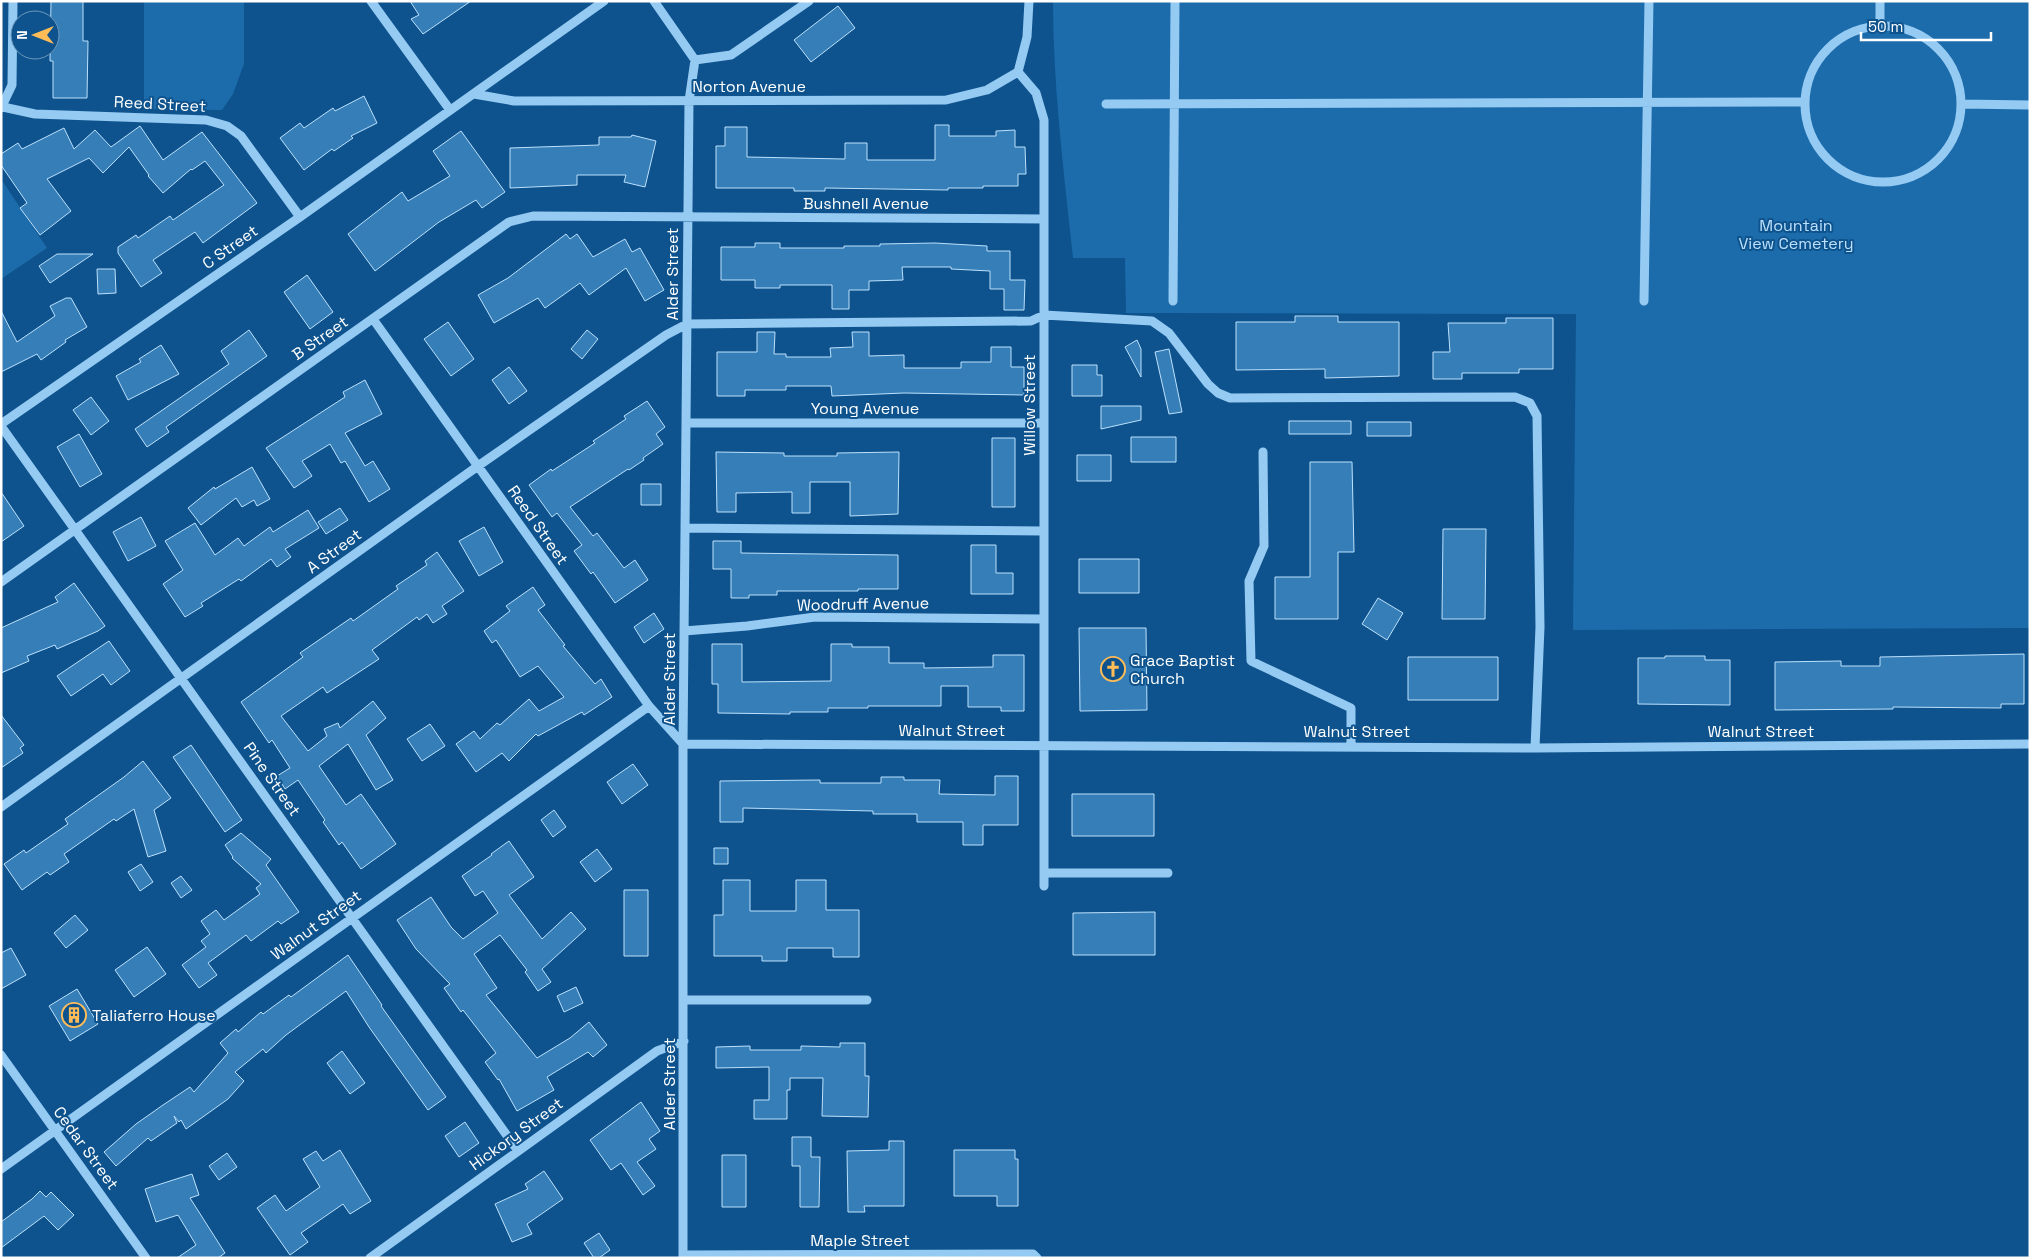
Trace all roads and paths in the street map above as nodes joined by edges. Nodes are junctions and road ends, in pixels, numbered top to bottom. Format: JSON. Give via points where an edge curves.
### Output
{"nodes":[{"id":1,"x":13,"y":1,"type":"edge"},
{"id":2,"x":371,"y":1,"type":"edge"},
{"id":3,"x":604,"y":1,"type":"edge"},
{"id":4,"x":654,"y":1,"type":"edge"},
{"id":5,"x":809,"y":1,"type":"edge"},
{"id":6,"x":1029,"y":1,"type":"edge"},
{"id":7,"x":1175,"y":1,"type":"edge"},
{"id":8,"x":1649,"y":1,"type":"edge"},
{"id":9,"x":1880,"y":1,"type":"edge"},
{"id":10,"x":1880,"y":25,"type":"junction"},
{"id":11,"x":695,"y":60,"type":"junction"},
{"id":12,"x":1018,"y":72,"type":"junction"},
{"id":13,"x":474,"y":94,"type":"junction"},
{"id":14,"x":689,"y":101,"type":"junction"},
{"id":15,"x":1804,"y":102,"type":"junction"},
{"id":16,"x":1648,"y":103,"type":"junction"},
{"id":17,"x":1106,"y":104,"type":"dead end"},
{"id":18,"x":1174,"y":104,"type":"junction"},
{"id":19,"x":1962,"y":104,"type":"junction"},
{"id":20,"x":2030,"y":105,"type":"edge"},
{"id":21,"x":2,"y":108,"type":"edge"},
{"id":22,"x":450,"y":110,"type":"junction"},
{"id":23,"x":300,"y":217,"type":"junction"},
{"id":24,"x":688,"y":217,"type":"junction"},
{"id":25,"x":1044,"y":219,"type":"junction"},
{"id":26,"x":1173,"y":301,"type":"dead end"},
{"id":27,"x":1644,"y":301,"type":"dead end"},
{"id":28,"x":1044,"y":315,"type":"junction"},
{"id":29,"x":373,"y":319,"type":"junction"},
{"id":30,"x":687,"y":324,"type":"junction"},
{"id":31,"x":686,"y":423,"type":"junction"},
{"id":32,"x":1043,"y":423,"type":"junction"},
{"id":33,"x":1,"y":425,"type":"edge"},
{"id":34,"x":1263,"y":452,"type":"dead end"},
{"id":35,"x":478,"y":466,"type":"junction"},
{"id":36,"x":685,"y":528,"type":"junction"},
{"id":37,"x":76,"y":530,"type":"junction"},
{"id":38,"x":1043,"y":531,"type":"junction"},
{"id":39,"x":1,"y":582,"type":"edge"},
{"id":40,"x":1043,"y":619,"type":"junction"},
{"id":41,"x":684,"y":631,"type":"junction"},
{"id":42,"x":182,"y":679,"type":"junction"},
{"id":43,"x":649,"y":706,"type":"junction"},
{"id":44,"x":683,"y":744,"type":"junction"},
{"id":45,"x":2030,"y":744,"type":"edge"},
{"id":46,"x":1044,"y":745,"type":"junction"},
{"id":47,"x":1351,"y":746,"type":"junction"},
{"id":48,"x":1535,"y":748,"type":"junction"},
{"id":49,"x":1,"y":807,"type":"edge"},
{"id":50,"x":1044,"y":873,"type":"junction"},
{"id":51,"x":1168,"y":873,"type":"dead end"},
{"id":52,"x":1044,"y":886,"type":"dead end"},
{"id":53,"x":352,"y":918,"type":"junction"},
{"id":54,"x":684,"y":1000,"type":"junction"},
{"id":55,"x":867,"y":1000,"type":"dead end"},
{"id":56,"x":684,"y":1041,"type":"junction"},
{"id":57,"x":1,"y":1055,"type":"edge"},
{"id":58,"x":55,"y":1131,"type":"junction"},
{"id":59,"x":518,"y":1150,"type":"junction"},
{"id":60,"x":1,"y":1169,"type":"edge"},
{"id":61,"x":682,"y":1256,"type":"edge"},
{"id":62,"x":146,"y":1258,"type":"edge"},
{"id":63,"x":370,"y":1258,"type":"edge"},
{"id":64,"x":1037,"y":1258,"type":"edge"}],
"edges":[{"from":1,"to":21,"type":"street","via":[[12,85]]},
{"from":2,"to":22,"type":"street"},
{"from":3,"to":13,"type":"street","name":"C Street"},
{"from":4,"to":11,"type":"street"},
{"from":5,"to":11,"type":"street","via":[[731,55]]},
{"from":6,"to":12,"type":"street","via":[[1027,38]]},
{"from":7,"to":18,"type":"street"},
{"from":8,"to":16,"type":"street"},
{"from":9,"to":10,"type":"street"},
{"from":10,"to":15,"type":"street","via":[[1854,30],[1832,44],[1815,64]]},
{"from":10,"to":19,"type":"street","via":[[1905,28],[1928,39],[1946,56],[1958,79]]},
{"from":11,"to":14,"type":"street","name":"Alder Street"},
{"from":12,"to":14,"type":"street","name":"Norton Avenue","via":[[987,90],[946,100]]},
{"from":12,"to":25,"type":"street","name":"Willow Street","via":[[1036,93],[1044,120]]},
{"from":13,"to":14,"type":"street","name":"Norton Avenue","via":[[514,101]]},
{"from":13,"to":22,"type":"street","name":"C Street"},
{"from":14,"to":24,"type":"street","name":"Alder Street"},
{"from":15,"to":16,"type":"street"},
{"from":15,"to":19,"type":"street","via":[[1813,140],[1828,161],[1850,176],[1875,183],[1901,181],[1925,171],[1945,153],[1957,130]]},
{"from":16,"to":18,"type":"street"},
{"from":16,"to":27,"type":"street"},
{"from":17,"to":18,"type":"street"},
{"from":18,"to":26,"type":"street"},
{"from":19,"to":20,"type":"street"},
{"from":21,"to":23,"type":"street","name":"Reed Street","via":[[35,114],[206,120],[227,126],[241,136]]},
{"from":22,"to":23,"type":"street","name":"C Street"},
{"from":23,"to":33,"type":"street","name":"C Street"},
{"from":24,"to":25,"type":"street","name":"Bushnell Avenue"},
{"from":24,"to":29,"type":"street","name":"B Street","via":[[533,216],[509,222]]},
{"from":24,"to":30,"type":"street","name":"Alder Street"},
{"from":25,"to":28,"type":"street","name":"Willow Street"},
{"from":28,"to":30,"type":"street","via":[[1031,321]]},
{"from":28,"to":32,"type":"street","name":"Willow Street"},
{"from":28,"to":48,"type":"street","via":[[1152,322],[1169,333],[1208,384],[1230,398],[1515,397],[1530,403],[1537,416],[1540,608]]},
{"from":29,"to":35,"type":"street","name":"Reed Street"},
{"from":29,"to":37,"type":"street","name":"B Street"},
{"from":30,"to":31,"type":"street","name":"Alder Street"},
{"from":30,"to":35,"type":"street","name":"A Street","via":[[666,335]]},
{"from":31,"to":32,"type":"street","name":"Young Avenue"},
{"from":31,"to":36,"type":"street","name":"Alder Street"},
{"from":32,"to":38,"type":"street","name":"Willow Street"},
{"from":33,"to":37,"type":"street","name":"Pine Street"},
{"from":34,"to":47,"type":"street","via":[[1264,546],[1249,581],[1251,661],[1351,708]]},
{"from":35,"to":42,"type":"street","name":"A Street"},
{"from":35,"to":43,"type":"street","name":"Reed Street"},
{"from":36,"to":38,"type":"street"},
{"from":36,"to":41,"type":"street","name":"Alder Street"},
{"from":37,"to":39,"type":"street","name":"B Street"},
{"from":37,"to":42,"type":"street","name":"Pine Street"},
{"from":38,"to":40,"type":"street","name":"Willow Street"},
{"from":40,"to":41,"type":"street","name":"Woodruff Avenue","via":[[815,617]]},
{"from":40,"to":46,"type":"street","name":"Willow Street"},
{"from":41,"to":44,"type":"street","name":"Alder Street"},
{"from":42,"to":49,"type":"street","name":"A Street"},
{"from":42,"to":53,"type":"street","name":"Pine Street"},
{"from":43,"to":44,"type":"street","name":"Reed Street"},
{"from":43,"to":53,"type":"street","name":"Walnut Street"},
{"from":44,"to":46,"type":"street","name":"Walnut Street"},
{"from":44,"to":54,"type":"street","name":"Alder Street"},
{"from":45,"to":48,"type":"street","name":"Walnut Street"},
{"from":46,"to":47,"type":"street","name":"Walnut Street"},
{"from":46,"to":50,"type":"street","name":"Willow Street"},
{"from":47,"to":48,"type":"street","name":"Walnut Street"},
{"from":50,"to":51,"type":"street"},
{"from":50,"to":52,"type":"street","name":"Willow Street"},
{"from":53,"to":58,"type":"street","name":"Walnut Street"},
{"from":53,"to":59,"type":"street","name":"Pine Street"},
{"from":54,"to":55,"type":"street"},
{"from":54,"to":56,"type":"street","name":"Alder Street"},
{"from":56,"to":59,"type":"street","name":"Hickory Street","via":[[657,1051]]},
{"from":56,"to":61,"type":"street","name":"Alder Street"},
{"from":57,"to":58,"type":"street","name":"Cedar Street"},
{"from":58,"to":60,"type":"street","name":"Walnut Street"},
{"from":58,"to":62,"type":"street","name":"Cedar Street"},
{"from":59,"to":63,"type":"street","name":"Hickory Street"},
{"from":61,"to":64,"type":"street","name":"Maple Street","via":[[1033,1254]]}]}
